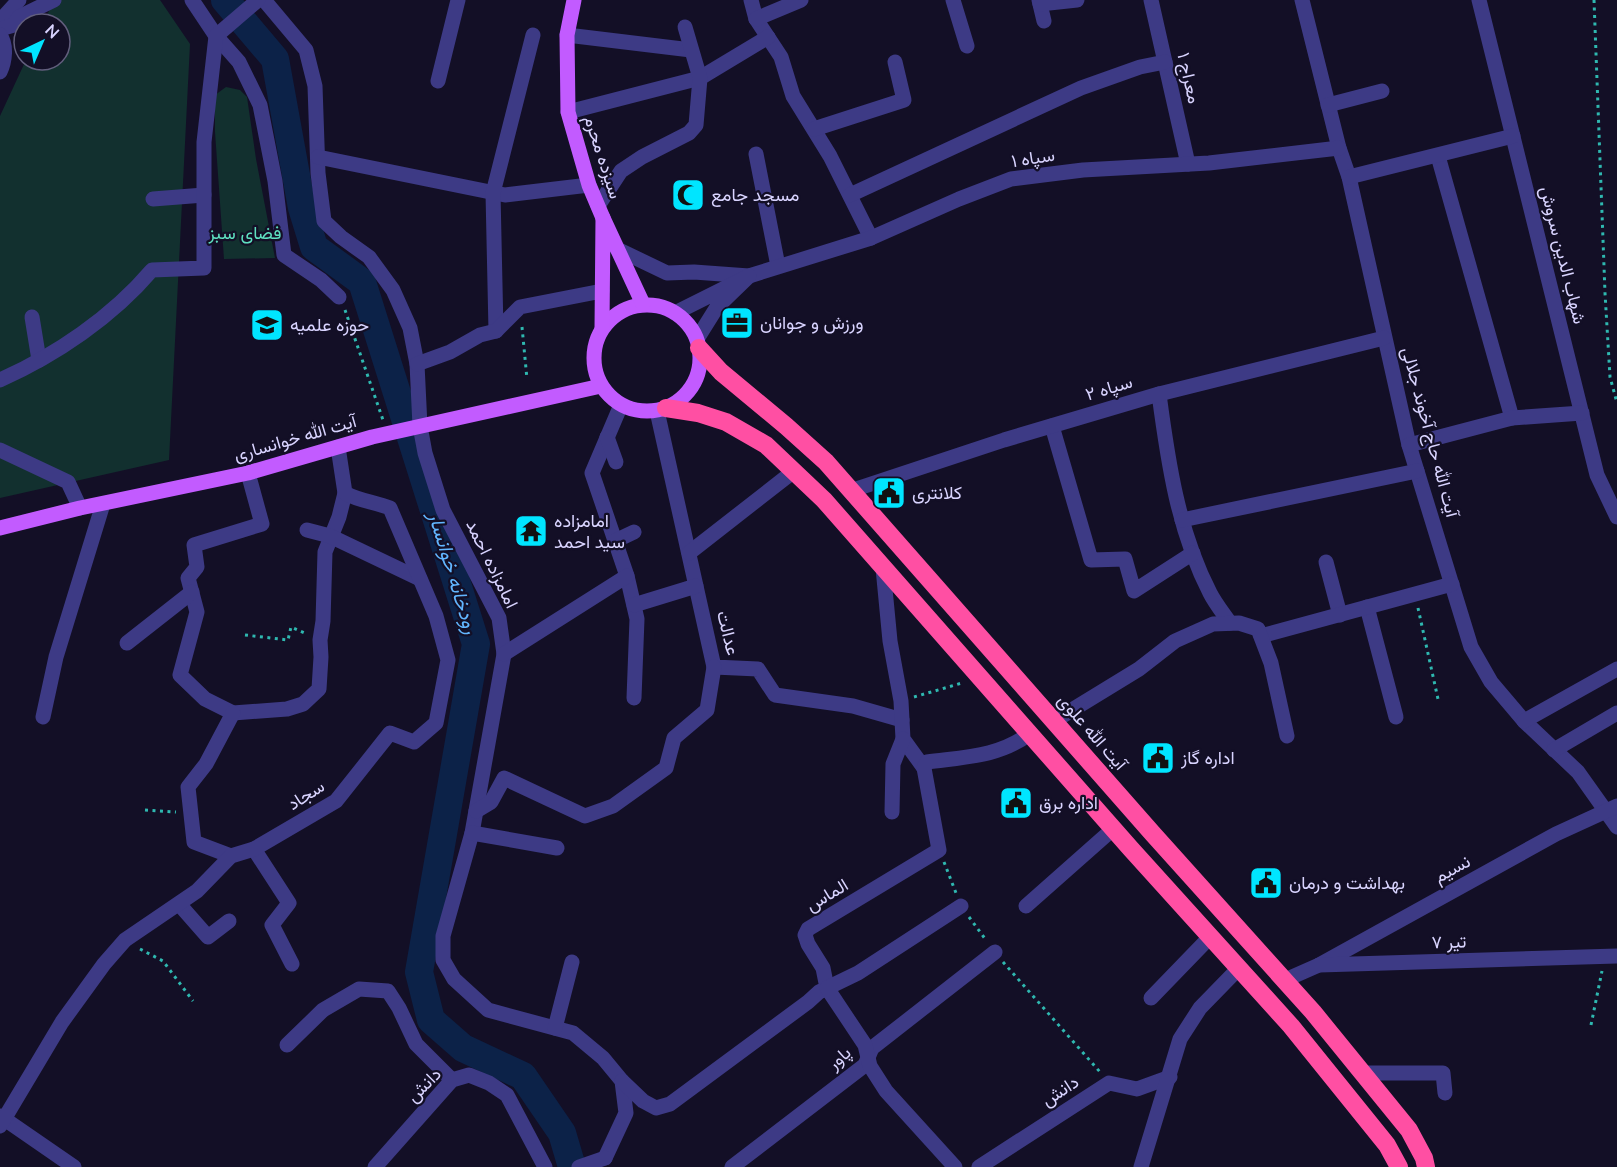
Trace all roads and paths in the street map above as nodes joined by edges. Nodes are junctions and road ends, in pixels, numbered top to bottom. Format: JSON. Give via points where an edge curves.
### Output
{"nodes":[{"id":1,"x":19,"y":0,"type":"edge"},
{"id":2,"x":54,"y":0,"type":"edge"},
{"id":3,"x":192,"y":0,"type":"edge"},
{"id":4,"x":258,"y":0,"type":"edge"},
{"id":5,"x":264,"y":0,"type":"edge"},
{"id":6,"x":458,"y":0,"type":"edge"},
{"id":7,"x":574,"y":0,"type":"edge"},
{"id":8,"x":751,"y":0,"type":"edge"},
{"id":9,"x":800,"y":0,"type":"edge"},
{"id":10,"x":953,"y":0,"type":"edge"},
{"id":11,"x":1077,"y":0,"type":"edge"},
{"id":12,"x":1151,"y":0,"type":"edge"},
{"id":13,"x":1302,"y":0,"type":"edge"},
{"id":14,"x":1479,"y":0,"type":"edge"},
{"id":15,"x":1594,"y":0,"type":"edge"},
{"id":16,"x":1040,"y":2,"type":"edge"},
{"id":17,"x":756,"y":19,"type":"junction"},
{"id":18,"x":0,"y":21,"type":"edge"},
{"id":19,"x":1044,"y":21,"type":"dead end"},
{"id":20,"x":685,"y":27,"type":"dead end"},
{"id":21,"x":0,"y":30,"type":"edge"},
{"id":22,"x":0,"y":35,"type":"edge"},
{"id":23,"x":533,"y":35,"type":"dead end"},
{"id":24,"x":567,"y":35,"type":"junction"},
{"id":25,"x":216,"y":36,"type":"junction"},
{"id":26,"x":768,"y":38,"type":"junction"},
{"id":27,"x":967,"y":46,"type":"dead end"},
{"id":28,"x":691,"y":50,"type":"junction"},
{"id":29,"x":896,"y":62,"type":"dead end"},
{"id":30,"x":1165,"y":62,"type":"junction"},
{"id":31,"x":0,"y":72,"type":"edge"},
{"id":32,"x":700,"y":78,"type":"junction"},
{"id":33,"x":438,"y":81,"type":"dead end"},
{"id":34,"x":1382,"y":91,"type":"dead end"},
{"id":35,"x":1328,"y":105,"type":"junction"},
{"id":36,"x":568,"y":112,"type":"junction"},
{"id":37,"x":814,"y":129,"type":"junction"},
{"id":38,"x":1513,"y":136,"type":"junction"},
{"id":39,"x":1339,"y":148,"type":"junction"},
{"id":40,"x":756,"y":154,"type":"dead end"},
{"id":41,"x":1438,"y":156,"type":"junction"},
{"id":42,"x":318,"y":158,"type":"junction"},
{"id":43,"x":1188,"y":164,"type":"junction"},
{"id":44,"x":1348,"y":177,"type":"junction"},
{"id":45,"x":589,"y":185,"type":"junction"},
{"id":46,"x":493,"y":193,"type":"junction"},
{"id":47,"x":204,"y":195,"type":"junction"},
{"id":48,"x":850,"y":195,"type":"junction"},
{"id":49,"x":153,"y":200,"type":"dead end"},
{"id":50,"x":600,"y":212,"type":"junction"},
{"id":51,"x":871,"y":238,"type":"junction"},
{"id":52,"x":617,"y":249,"type":"junction"},
{"id":53,"x":778,"y":266,"type":"junction"},
{"id":54,"x":749,"y":276,"type":"junction"},
{"id":55,"x":602,"y":291,"type":"junction"},
{"id":56,"x":339,"y":297,"type":"joint"},
{"id":57,"x":643,"y":304,"type":"junction"},
{"id":58,"x":520,"y":306,"type":"junction"},
{"id":59,"x":675,"y":313,"type":"junction"},
{"id":60,"x":32,"y":317,"type":"dead end"},
{"id":61,"x":602,"y":328,"type":"junction"},
{"id":62,"x":496,"y":331,"type":"junction"},
{"id":63,"x":1384,"y":338,"type":"junction"},
{"id":64,"x":698,"y":344,"type":"junction"},
{"id":65,"x":39,"y":360,"type":"junction"},
{"id":66,"x":417,"y":364,"type":"junction"},
{"id":67,"x":526,"y":379,"type":"dead end"},
{"id":68,"x":0,"y":380,"type":"edge"},
{"id":69,"x":601,"y":386,"type":"junction"},
{"id":70,"x":1159,"y":394,"type":"junction"},
{"id":71,"x":1617,"y":403,"type":"edge"},
{"id":72,"x":621,"y":405,"type":"junction"},
{"id":73,"x":662,"y":409,"type":"junction"},
{"id":74,"x":1582,"y":413,"type":"junction"},
{"id":75,"x":1512,"y":418,"type":"junction"},
{"id":76,"x":420,"y":426,"type":"junction"},
{"id":77,"x":1052,"y":426,"type":"junction"},
{"id":78,"x":388,"y":433,"type":"junction"},
{"id":79,"x":607,"y":437,"type":"junction"},
{"id":80,"x":1409,"y":445,"type":"junction"},
{"id":81,"x":338,"y":447,"type":"junction"},
{"id":82,"x":0,"y":450,"type":"edge"},
{"id":83,"x":616,"y":462,"type":"dead end"},
{"id":84,"x":794,"y":471,"type":"junction"},
{"id":85,"x":1417,"y":471,"type":"junction"},
{"id":86,"x":248,"y":473,"type":"junction"},
{"id":87,"x":850,"y":491,"type":"junction"},
{"id":88,"x":345,"y":493,"type":"junction"},
{"id":89,"x":103,"y":504,"type":"junction"},
{"id":90,"x":80,"y":508,"type":"junction"},
{"id":91,"x":1617,"y":517,"type":"edge"},
{"id":92,"x":1182,"y":520,"type":"junction"},
{"id":93,"x":0,"y":528,"type":"edge"},
{"id":94,"x":307,"y":530,"type":"dead end"},
{"id":95,"x":634,"y":532,"type":"dead end"},
{"id":96,"x":330,"y":536,"type":"junction"},
{"id":97,"x":615,"y":541,"type":"junction"},
{"id":98,"x":689,"y":553,"type":"junction"},
{"id":99,"x":1193,"y":553,"type":"junction"},
{"id":100,"x":1326,"y":562,"type":"dead end"},
{"id":101,"x":883,"y":568,"type":"junction"},
{"id":102,"x":627,"y":576,"type":"junction"},
{"id":103,"x":420,"y":579,"type":"junction"},
{"id":104,"x":1452,"y":584,"type":"junction"},
{"id":105,"x":696,"y":586,"type":"junction"},
{"id":106,"x":192,"y":592,"type":"junction"},
{"id":107,"x":1415,"y":595,"type":"junction"},
{"id":108,"x":634,"y":605,"type":"junction"},
{"id":109,"x":1367,"y":607,"type":"junction"},
{"id":110,"x":1340,"y":615,"type":"junction"},
{"id":111,"x":1230,"y":623,"type":"junction"},
{"id":112,"x":245,"y":634,"type":"dead end"},
{"id":113,"x":1261,"y":636,"type":"junction"},
{"id":114,"x":320,"y":640,"type":"junction"},
{"id":115,"x":127,"y":643,"type":"dead end"},
{"id":116,"x":504,"y":654,"type":"junction"},
{"id":117,"x":714,"y":667,"type":"junction"},
{"id":118,"x":1617,"y":669,"type":"edge"},
{"id":119,"x":980,"y":678,"type":"junction"},
{"id":120,"x":634,"y":698,"type":"dead end"},
{"id":121,"x":1438,"y":699,"type":"dead end"},
{"id":122,"x":901,"y":701,"type":"junction"},
{"id":123,"x":233,"y":713,"type":"junction"},
{"id":124,"x":1617,"y":713,"type":"edge"},
{"id":125,"x":43,"y":717,"type":"dead end"},
{"id":126,"x":1396,"y":717,"type":"dead end"},
{"id":127,"x":902,"y":720,"type":"junction"},
{"id":128,"x":1054,"y":720,"type":"junction"},
{"id":129,"x":1524,"y":721,"type":"junction"},
{"id":130,"x":1029,"y":734,"type":"junction"},
{"id":131,"x":1287,"y":736,"type":"dead end"},
{"id":132,"x":903,"y":740,"type":"junction"},
{"id":133,"x":1554,"y":750,"type":"junction"},
{"id":134,"x":924,"y":768,"type":"junction"},
{"id":135,"x":1612,"y":809,"type":"edge"},
{"id":136,"x":145,"y":810,"type":"dead end"},
{"id":137,"x":476,"y":811,"type":"junction"},
{"id":138,"x":892,"y":812,"type":"dead end"},
{"id":139,"x":191,"y":813,"type":"junction"},
{"id":140,"x":1617,"y":827,"type":"edge"},
{"id":141,"x":1113,"y":829,"type":"junction"},
{"id":142,"x":472,"y":832,"type":"junction"},
{"id":143,"x":557,"y":848,"type":"dead end"},
{"id":144,"x":254,"y":849,"type":"junction"},
{"id":145,"x":939,"y":850,"type":"junction"},
{"id":146,"x":231,"y":856,"type":"junction"},
{"id":147,"x":179,"y":904,"type":"junction"},
{"id":148,"x":961,"y":906,"type":"junction"},
{"id":149,"x":1026,"y":906,"type":"dead end"},
{"id":150,"x":229,"y":921,"type":"dead end"},
{"id":151,"x":1210,"y":937,"type":"junction"},
{"id":152,"x":125,"y":940,"type":"junction"},
{"id":153,"x":995,"y":952,"type":"junction"},
{"id":154,"x":1611,"y":957,"type":"edge"},
{"id":155,"x":572,"y":962,"type":"dead end"},
{"id":156,"x":292,"y":964,"type":"dead end"},
{"id":157,"x":1319,"y":965,"type":"junction"},
{"id":158,"x":1238,"y":969,"type":"junction"},
{"id":159,"x":1285,"y":980,"type":"junction"},
{"id":160,"x":827,"y":988,"type":"junction"},
{"id":161,"x":1151,"y":998,"type":"dead end"},
{"id":162,"x":193,"y":1001,"type":"dead end"},
{"id":163,"x":1591,"y":1025,"type":"dead end"},
{"id":164,"x":555,"y":1028,"type":"junction"},
{"id":165,"x":287,"y":1045,"type":"dead end"},
{"id":166,"x":868,"y":1057,"type":"junction"},
{"id":167,"x":1363,"y":1073,"type":"junction"},
{"id":168,"x":1170,"y":1077,"type":"junction"},
{"id":169,"x":452,"y":1080,"type":"junction"},
{"id":170,"x":621,"y":1081,"type":"junction"},
{"id":171,"x":1109,"y":1083,"type":"junction"},
{"id":172,"x":1444,"y":1093,"type":"dead end"},
{"id":173,"x":2,"y":1120,"type":"edge"},
{"id":174,"x":606,"y":1163,"type":"edge"},
{"id":175,"x":1143,"y":1166,"type":"edge"},
{"id":176,"x":74,"y":1167,"type":"edge"},
{"id":177,"x":375,"y":1167,"type":"edge"},
{"id":178,"x":545,"y":1167,"type":"edge"},
{"id":179,"x":579,"y":1167,"type":"edge"},
{"id":180,"x":732,"y":1167,"type":"edge"},
{"id":181,"x":955,"y":1167,"type":"edge"},
{"id":182,"x":979,"y":1167,"type":"edge"},
{"id":183,"x":1399,"y":1167,"type":"edge"},
{"id":184,"x":1426,"y":1167,"type":"edge"}],
"edges":[{"from":1,"to":18,"type":"street"},
{"from":2,"to":21,"type":"street"},
{"from":3,"to":25,"type":"street"},
{"from":4,"to":25,"type":"street"},
{"from":5,"to":42,"type":"street","name":"امامزاده احمد","via":[[306,50],[315,86]]},
{"from":6,"to":33,"type":"street"},
{"from":7,"to":24,"type":"main road","name":"سیزده محرم"},
{"from":8,"to":17,"type":"street"},
{"from":9,"to":17,"type":"street"},
{"from":10,"to":27,"type":"street"},
{"from":11,"to":16,"type":"street"},
{"from":12,"to":30,"type":"street","name":"معراج ۱"},
{"from":13,"to":35,"type":"street","name":"آیت الله حاج آخوند جلالی"},
{"from":14,"to":38,"type":"street","name":"شهاب الدین سروش"},
{"from":15,"to":71,"type":"path","via":[[1605,293],[1610,377]]},
{"from":16,"to":19,"type":"street"},
{"from":17,"to":26,"type":"street"},
{"from":20,"to":28,"type":"street"},
{"from":22,"to":31,"type":"street","via":[[4,40]]},
{"from":23,"to":46,"type":"street"},
{"from":24,"to":28,"type":"street"},
{"from":24,"to":36,"type":"main road","name":"سیزده محرم"},
{"from":25,"to":47,"type":"street","via":[[204,142]]},
{"from":25,"to":56,"type":"street","via":[[240,62],[260,105],[284,255]]},
{"from":26,"to":32,"type":"street"},
{"from":26,"to":37,"type":"street","via":[[781,57],[793,96]]},
{"from":28,"to":32,"type":"street"},
{"from":29,"to":37,"type":"street","via":[[904,100]]},
{"from":30,"to":43,"type":"street","name":"معراج ۱"},
{"from":30,"to":48,"type":"street","via":[[1081,88]]},
{"from":32,"to":36,"type":"street"},
{"from":32,"to":50,"type":"street","via":[[696,125],[621,171]]},
{"from":34,"to":35,"type":"street"},
{"from":35,"to":39,"type":"street","name":"آیت الله حاج آخوند جلالی"},
{"from":36,"to":45,"type":"main road","name":"سیزده محرم"},
{"from":37,"to":48,"type":"street"},
{"from":38,"to":41,"type":"street"},
{"from":38,"to":74,"type":"street","name":"شهاب الدین سروش"},
{"from":39,"to":43,"type":"street","name":"سپاه ۱"},
{"from":39,"to":44,"type":"street","name":"آیت الله حاج آخوند جلالی"},
{"from":40,"to":53,"type":"street"},
{"from":41,"to":44,"type":"street"},
{"from":41,"to":75,"type":"street"},
{"from":42,"to":46,"type":"street"},
{"from":42,"to":66,"type":"street","name":"امامزاده احمد","via":[[324,221],[369,257],[393,290],[410,328]]},
{"from":43,"to":51,"type":"street","name":"سپاه ۱","via":[[1083,170],[1011,180]]},
{"from":44,"to":63,"type":"street","name":"آیت الله حاج آخوند جلالی"},
{"from":45,"to":46,"type":"street"},
{"from":45,"to":50,"type":"main road","name":"سیزده محرم"},
{"from":46,"to":62,"type":"street"},
{"from":47,"to":49,"type":"street"},
{"from":47,"to":65,"type":"street","via":[[204,268],[152,270],[124,300]]},
{"from":48,"to":51,"type":"street"},
{"from":50,"to":52,"type":"main road","name":"سیزده محرم"},
{"from":50,"to":55,"type":"main road"},
{"from":51,"to":53,"type":"street","name":"سپاه ۱"},
{"from":52,"to":54,"type":"street","via":[[667,273]]},
{"from":52,"to":57,"type":"main road","name":"سیزده محرم"},
{"from":53,"to":54,"type":"street","name":"سپاه ۱"},
{"from":54,"to":59,"type":"street","name":"سپاه ۱"},
{"from":54,"to":64,"type":"street","via":[[717,307]]},
{"from":55,"to":58,"type":"street"},
{"from":55,"to":61,"type":"main road"},
{"from":56,"to":78,"type":"path"},
{"from":57,"to":59,"type":"main road"},
{"from":57,"to":61,"type":"main road","via":[[620,312]]},
{"from":58,"to":62,"type":"street"},
{"from":58,"to":67,"type":"path"},
{"from":59,"to":64,"type":"main road","via":[[688,324]]},
{"from":60,"to":65,"type":"street"},
{"from":61,"to":69,"type":"main road","via":[[593,357]]},
{"from":62,"to":66,"type":"street"},
{"from":63,"to":70,"type":"street","name":"سپاه ۲"},
{"from":63,"to":80,"type":"street","name":"آیت الله حاج آخوند جلالی"},
{"from":64,"to":73,"type":"main road","via":[[697,377],[679,401]]},
{"from":64,"to":87,"type":"highway","name":"آیت الله علوی","via":[[721,372],[826,462]]},
{"from":65,"to":68,"type":"street"},
{"from":66,"to":76,"type":"street","name":"امامزاده احمد"},
{"from":69,"to":72,"type":"main road"},
{"from":69,"to":76,"type":"main road","name":"آیت الله خوانساری"},
{"from":70,"to":77,"type":"street","name":"سپاه ۲"},
{"from":70,"to":92,"type":"street","via":[[1167,462]]},
{"from":72,"to":73,"type":"main road","via":[[639,411]]},
{"from":72,"to":79,"type":"street"},
{"from":73,"to":84,"type":"highway","via":[[698,412],[726,422],[766,445]]},
{"from":73,"to":98,"type":"street","name":"عدالت"},
{"from":74,"to":75,"type":"street"},
{"from":74,"to":91,"type":"street","name":"شهاب الدین سروش","via":[[1597,475]]},
{"from":75,"to":80,"type":"street"},
{"from":76,"to":78,"type":"main road","name":"آیت الله خوانساری"},
{"from":76,"to":116,"type":"street","name":"امامزاده احمد","via":[[443,510],[499,618]]},
{"from":77,"to":87,"type":"street","name":"سپاه ۲"},
{"from":77,"to":99,"type":"street","via":[[1091,560],[1125,558],[1134,591]]},
{"from":78,"to":81,"type":"main road","name":"آیت الله خوانساری"},
{"from":79,"to":83,"type":"street"},
{"from":79,"to":97,"type":"street","via":[[592,473]]},
{"from":80,"to":85,"type":"street","name":"آیت الله حاج آخوند جلالی"},
{"from":81,"to":86,"type":"main road","name":"آیت الله خوانساری"},
{"from":81,"to":88,"type":"street"},
{"from":82,"to":90,"type":"street","via":[[68,482]]},
{"from":84,"to":98,"type":"street"},
{"from":84,"to":101,"type":"highway"},
{"from":85,"to":92,"type":"street"},
{"from":85,"to":104,"type":"street","name":"آیت الله حاج آخوند جلالی"},
{"from":86,"to":89,"type":"main road","name":"آیت الله خوانساری"},
{"from":86,"to":106,"type":"street","via":[[262,525],[194,545],[196,567],[188,578]]},
{"from":87,"to":128,"type":"highway","name":"آیت الله علوی"},
{"from":88,"to":96,"type":"street"},
{"from":88,"to":103,"type":"street","name":"سجاد","via":[[390,508]]},
{"from":89,"to":90,"type":"main road","name":"آیت الله خوانساری"},
{"from":89,"to":125,"type":"street","via":[[56,657]]},
{"from":90,"to":93,"type":"main road","name":"آیت الله خوانساری"},
{"from":92,"to":99,"type":"street"},
{"from":94,"to":96,"type":"street"},
{"from":95,"to":97,"type":"street"},
{"from":96,"to":103,"type":"street"},
{"from":96,"to":114,"type":"street","via":[[325,552]]},
{"from":97,"to":102,"type":"street"},
{"from":98,"to":105,"type":"street","name":"عدالت"},
{"from":99,"to":111,"type":"street","via":[[1210,594]]},
{"from":100,"to":110,"type":"street"},
{"from":101,"to":119,"type":"highway"},
{"from":101,"to":122,"type":"street"},
{"from":102,"to":108,"type":"street"},
{"from":102,"to":116,"type":"street"},
{"from":103,"to":144,"type":"street","name":"سجاد","via":[[436,616],[448,660],[436,723],[414,742],[390,733],[336,801]]},
{"from":104,"to":107,"type":"street"},
{"from":104,"to":129,"type":"street","name":"آیت الله حاج آخوند جلالی","via":[[1471,647],[1491,682]]},
{"from":105,"to":108,"type":"street"},
{"from":105,"to":117,"type":"street","name":"عدالت"},
{"from":106,"to":115,"type":"street"},
{"from":106,"to":123,"type":"street","via":[[197,612],[180,675],[205,699]]},
{"from":107,"to":109,"type":"street"},
{"from":107,"to":121,"type":"path"},
{"from":108,"to":120,"type":"street"},
{"from":109,"to":110,"type":"street"},
{"from":109,"to":126,"type":"street"},
{"from":110,"to":113,"type":"street"},
{"from":111,"to":113,"type":"street","via":[[1258,628]]},
{"from":111,"to":128,"type":"street","via":[[1213,624],[1175,641],[1139,669]]},
{"from":112,"to":114,"type":"path","via":[[288,640],[291,627]]},
{"from":113,"to":131,"type":"street"},
{"from":114,"to":123,"type":"street","via":[[319,689],[313,696],[287,709]]},
{"from":116,"to":137,"type":"street","name":"امامزاده احمد"},
{"from":117,"to":127,"type":"street","name":"عدالت","via":[[758,669],[775,695],[853,706]]},
{"from":117,"to":137,"type":"street","via":[[707,710],[674,738],[666,768],[613,806],[585,816],[504,778],[491,802]]},
{"from":118,"to":129,"type":"street"},
{"from":119,"to":122,"type":"path"},
{"from":119,"to":130,"type":"highway"},
{"from":122,"to":127,"type":"street"},
{"from":123,"to":139,"type":"street","via":[[206,764],[188,787]]},
{"from":124,"to":133,"type":"street"},
{"from":127,"to":132,"type":"street"},
{"from":128,"to":159,"type":"highway","name":"آیت الله علوی"},
{"from":129,"to":133,"type":"street","name":"آیت الله حاج آخوند جلالی"},
{"from":130,"to":134,"type":"street","via":[[998,751],[927,762]]},
{"from":130,"to":141,"type":"highway"},
{"from":132,"to":134,"type":"street"},
{"from":132,"to":138,"type":"street","via":[[893,764]]},
{"from":133,"to":135,"type":"street","name":"آیت الله حاج آخوند جلالی"},
{"from":134,"to":145,"type":"street"},
{"from":135,"to":140,"type":"street","name":"آیت الله حاج آخوند جلالی"},
{"from":135,"to":157,"type":"street","name":"نسیم","via":[[1556,834]]},
{"from":136,"to":139,"type":"path"},
{"from":137,"to":142,"type":"street","name":"امامزاده احمد"},
{"from":139,"to":146,"type":"street","via":[[194,842]]},
{"from":141,"to":149,"type":"street"},
{"from":141,"to":151,"type":"highway"},
{"from":142,"to":143,"type":"street"},
{"from":142,"to":164,"type":"street","name":"امامزاده احمد","via":[[443,936],[443,960],[454,979],[488,1010]]},
{"from":144,"to":146,"type":"street","name":"سجاد"},
{"from":144,"to":156,"type":"street","via":[[289,903],[272,925]]},
{"from":145,"to":148,"type":"path"},
{"from":145,"to":160,"type":"street","name":"الماس","via":[[808,929],[807,944],[823,968]]},
{"from":146,"to":147,"type":"street","name":"سجاد"},
{"from":147,"to":150,"type":"street","via":[[208,936]]},
{"from":147,"to":152,"type":"street","name":"سجاد"},
{"from":148,"to":153,"type":"path"},
{"from":148,"to":160,"type":"street","via":[[858,973]]},
{"from":151,"to":158,"type":"highway"},
{"from":151,"to":161,"type":"street"},
{"from":152,"to":162,"type":"path","via":[[163,961]]},
{"from":152,"to":173,"type":"street","name":"سجاد","via":[[62,1022]]},
{"from":153,"to":166,"type":"street","name":"پاور","via":[[872,1048]]},
{"from":153,"to":171,"type":"path"},
{"from":154,"to":157,"type":"street","name":"۷ تیر"},
{"from":154,"to":163,"type":"path"},
{"from":155,"to":164,"type":"street"},
{"from":157,"to":159,"type":"street","name":"۷ تیر"},
{"from":158,"to":168,"type":"street","via":[[1200,1008],[1180,1039]]},
{"from":158,"to":183,"type":"highway","via":[[1291,1026],[1386,1145]]},
{"from":159,"to":167,"type":"highway","name":"آیت الله علوی"},
{"from":160,"to":166,"type":"street","via":[[865,1045]]},
{"from":160,"to":170,"type":"street","via":[[670,1104],[656,1108]]},
{"from":164,"to":170,"type":"street","name":"امامزاده احمد","via":[[573,1033],[603,1058]]},
{"from":165,"to":169,"type":"street","via":[[323,1010],[359,989],[388,991],[417,1044]]},
{"from":166,"to":180,"type":"street","name":"پاور","via":[[865,1065]]},
{"from":166,"to":181,"type":"street","via":[[886,1091]]},
{"from":167,"to":172,"type":"street","via":[[1443,1073]]},
{"from":167,"to":184,"type":"highway","name":"آیت الله علوی","via":[[1409,1130]]},
{"from":168,"to":171,"type":"street","via":[[1137,1089]]},
{"from":168,"to":175,"type":"street"},
{"from":169,"to":177,"type":"street","name":"دانش"},
{"from":169,"to":178,"type":"street","name":"دانش","via":[[470,1075],[507,1095]]},
{"from":170,"to":174,"type":"street","name":"امامزاده احمد","via":[[626,1113]]},
{"from":171,"to":182,"type":"street","name":"دانش"},
{"from":173,"to":176,"type":"street"},
{"from":174,"to":179,"type":"street"}]}
